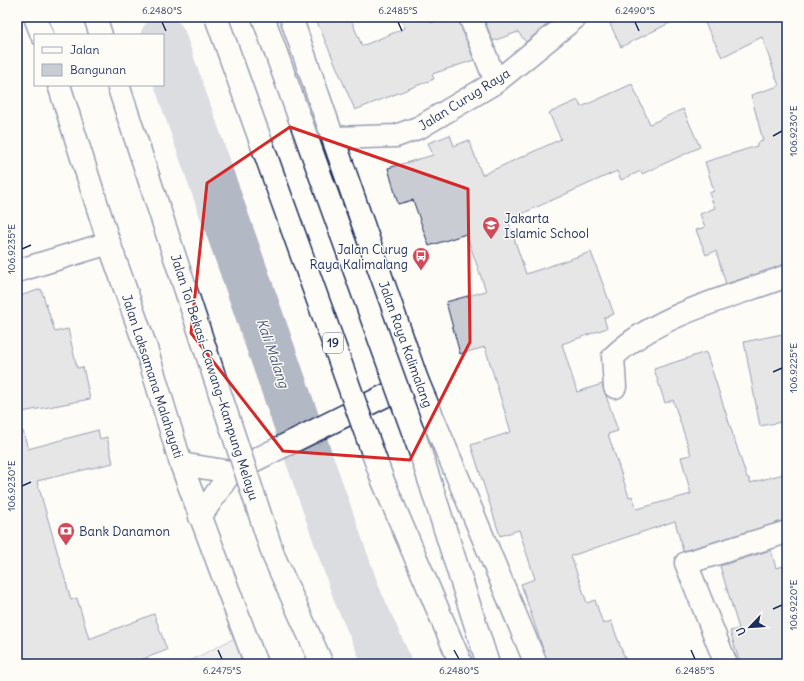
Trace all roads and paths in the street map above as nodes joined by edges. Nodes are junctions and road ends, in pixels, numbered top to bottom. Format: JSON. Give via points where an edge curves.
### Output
{"nodes":[{"id":1,"x":35,"y":17,"type":"edge"},
{"id":2,"x":95,"y":17,"type":"edge"},
{"id":3,"x":216,"y":17,"type":"edge"},
{"id":4,"x":263,"y":17,"type":"edge"},
{"id":5,"x":291,"y":17,"type":"edge"},
{"id":6,"x":470,"y":17,"type":"edge"},
{"id":7,"x":576,"y":17,"type":"edge"},
{"id":8,"x":42,"y":34,"type":"edge"},
{"id":9,"x":101,"y":34,"type":"edge"},
{"id":10,"x":496,"y":82,"type":"junction"},
{"id":11,"x":59,"y":86,"type":"edge"},
{"id":12,"x":118,"y":86,"type":"edge"},
{"id":13,"x":334,"y":138,"type":"junction"},
{"id":14,"x":109,"y":243,"type":"junction"},
{"id":15,"x":17,"y":271,"type":"edge"},
{"id":16,"x":787,"y":276,"type":"edge"},
{"id":17,"x":417,"y":380,"type":"junction"},
{"id":18,"x":615,"y":387,"type":"dead end"},
{"id":19,"x":181,"y":464,"type":"junction"},
{"id":20,"x":235,"y":470,"type":"junction"},
{"id":21,"x":200,"y":517,"type":"junction"},
{"id":22,"x":787,"y":532,"type":"edge"},
{"id":23,"x":256,"y":664,"type":"edge"},
{"id":24,"x":322,"y":664,"type":"edge"},
{"id":25,"x":461,"y":664,"type":"edge"},
{"id":26,"x":488,"y":664,"type":"edge"},
{"id":27,"x":536,"y":664,"type":"edge"},
{"id":28,"x":726,"y":664,"type":"edge"}],
"edges":[{"from":1,"to":8,"type":"main road"},
{"from":2,"to":9,"type":"main road"},
{"from":3,"to":25,"type":"main road","number":"19","bridge":true,"via":[[383,481]]},
{"from":4,"to":26,"type":"main road","bridge":true,"via":[[421,454]]},
{"from":5,"to":13,"type":"main road","name":"Jalan Raya Kalimalang"},
{"from":6,"to":10,"type":"main road"},
{"from":7,"to":10,"type":"main road","name":"Jalan Curug Raya"},
{"from":10,"to":13,"type":"main road","name":"Jalan Curug Raya","via":[[406,134],[386,138]]},
{"from":11,"to":14,"type":"main road","name":"Jalan Laksamana Malahayati"},
{"from":12,"to":24,"type":"main road","name":"Jalan Tol Bekasi–Cawang–Kampung Melayu","bridge":true,"via":[[274,558]]},
{"from":13,"to":17,"type":"main road","name":"Jalan Raya Kalimalang"},
{"from":14,"to":15,"type":"main road"},
{"from":14,"to":19,"type":"main road","name":"Jalan Laksamana Malahayati","via":[[146,348]]},
{"from":16,"to":18,"type":"main road","via":[[691,311],[626,344],[613,357]]},
{"from":17,"to":20,"type":"main road","bridge":true},
{"from":17,"to":27,"type":"main road","name":"Jalan Raya Kalimalang"},
{"from":19,"to":20,"type":"main road"},
{"from":19,"to":21,"type":"main road","name":"Jalan Laksamana Malahayati"},
{"from":20,"to":21,"type":"main road"},
{"from":21,"to":23,"type":"main road","name":"Jalan Laksamana Malahayati"},
{"from":22,"to":28,"type":"main road","via":[[686,563]]}]}
